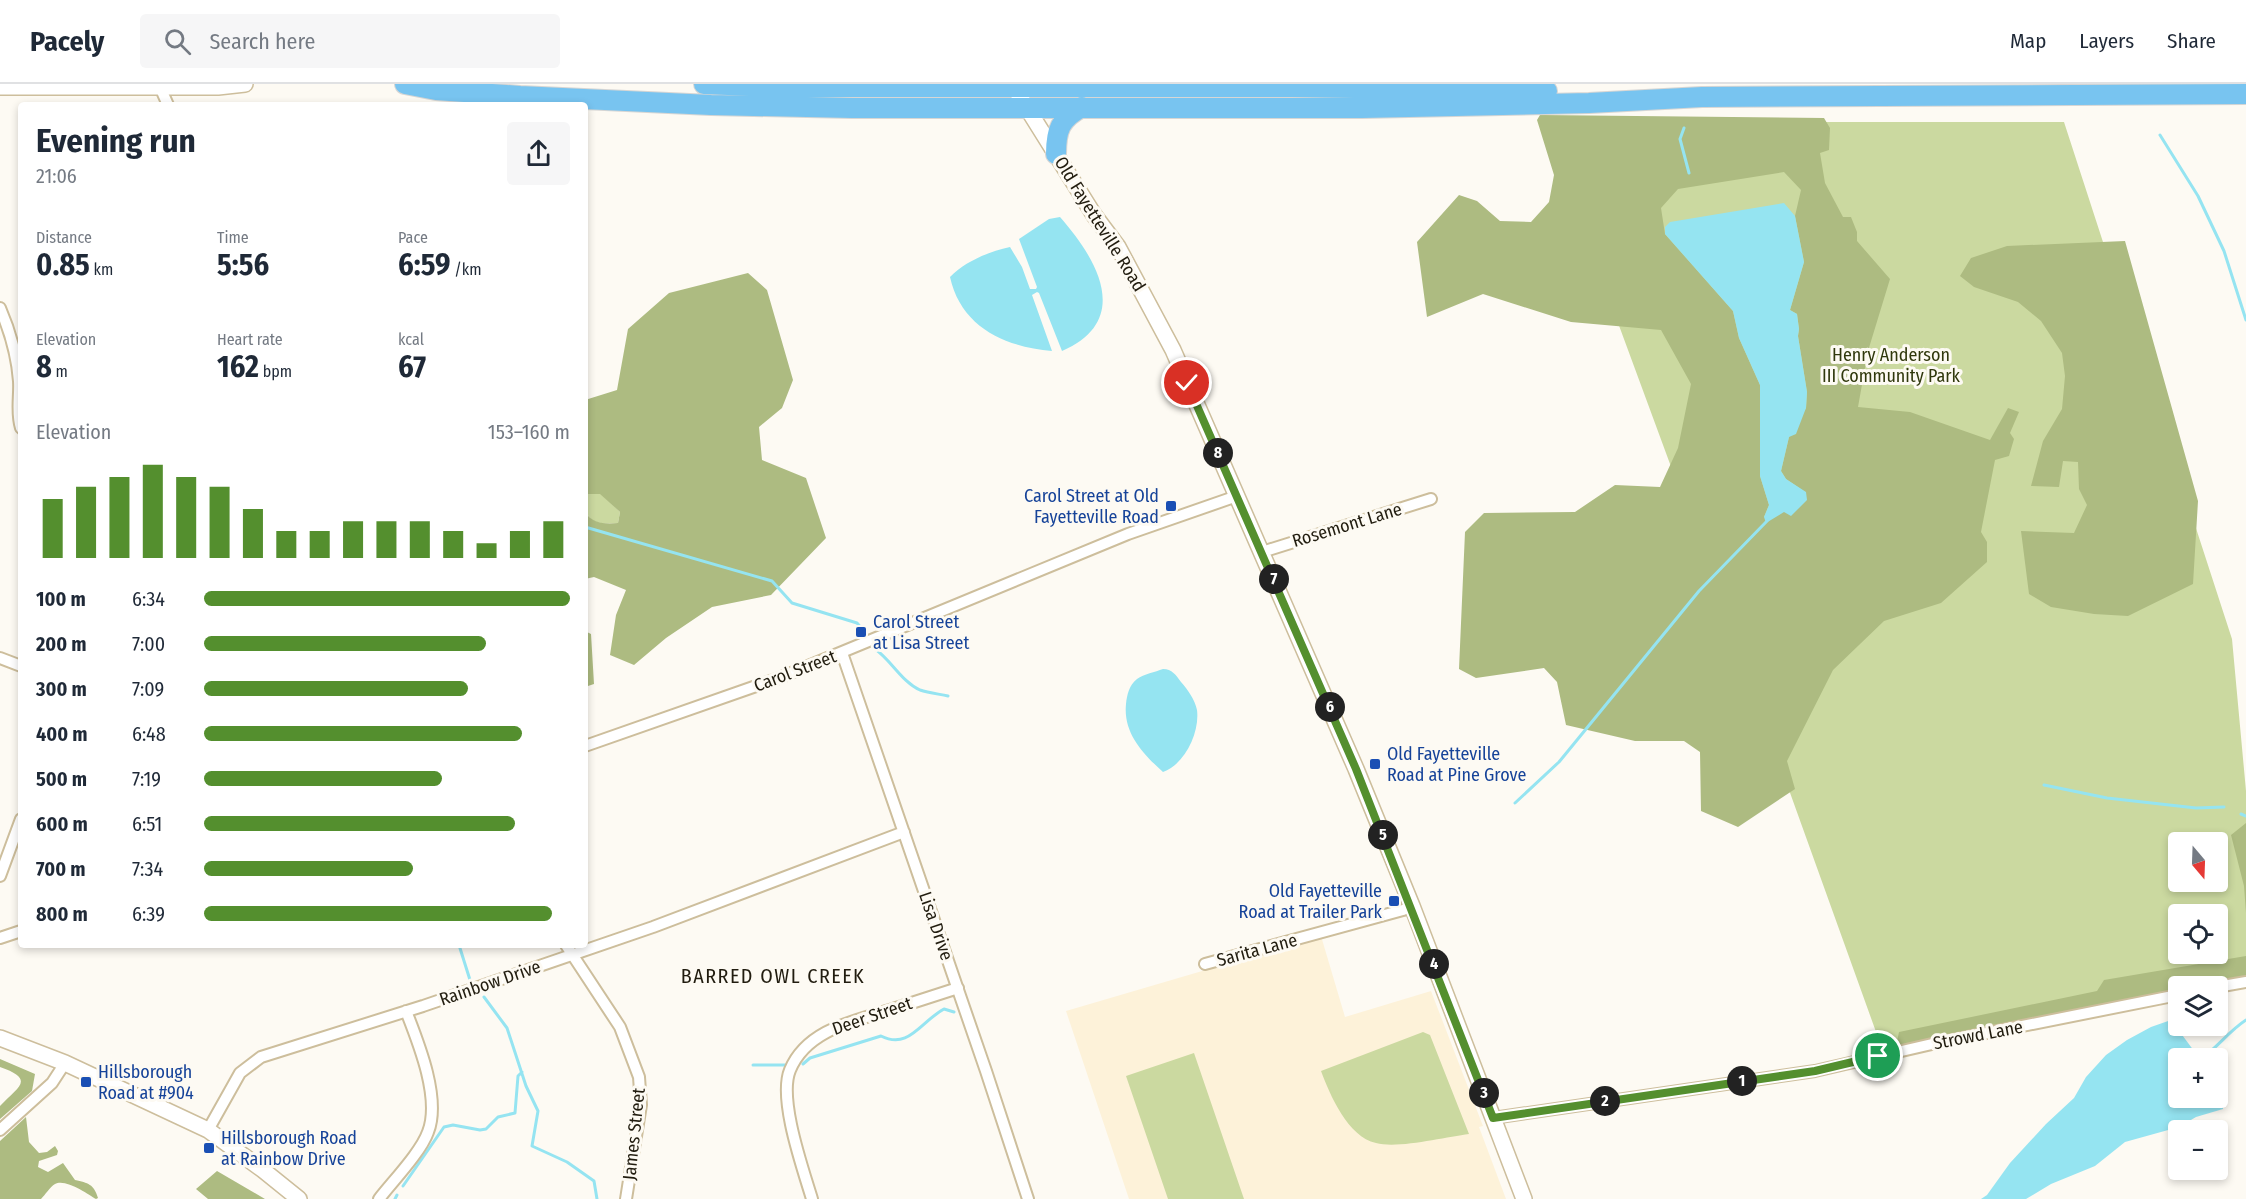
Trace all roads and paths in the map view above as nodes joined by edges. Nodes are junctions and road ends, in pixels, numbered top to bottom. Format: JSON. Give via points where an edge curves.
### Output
{"nodes":[{"id":1,"x":245,"y":84,"type":"edge"},
{"id":2,"x":405,"y":84,"type":"edge"},
{"id":3,"x":704,"y":84,"type":"edge"},
{"id":4,"x":957,"y":86,"type":"edge"},
{"id":5,"x":1013,"y":86,"type":"edge"},
{"id":6,"x":0,"y":87,"type":"edge"},
{"id":7,"x":160,"y":87,"type":"junction"},
{"id":8,"x":2246,"y":94,"type":"edge"},
{"id":9,"x":1702,"y":97,"type":"junction"},
{"id":10,"x":167,"y":102,"type":"edge"},
{"id":11,"x":1082,"y":107,"type":"junction"},
{"id":12,"x":1026,"y":108,"type":"junction"},
{"id":13,"x":1056,"y":154,"type":"junction"},
{"id":14,"x":0,"y":308,"type":"edge"},
{"id":15,"x":18,"y":376,"type":"edge"},
{"id":16,"x":1237,"y":496,"type":"junction"},
{"id":17,"x":1431,"y":499,"type":"dead end"},
{"id":18,"x":1262,"y":552,"type":"junction"},
{"id":19,"x":842,"y":653,"type":"junction"},
{"id":20,"x":0,"y":658,"type":"edge"},
{"id":21,"x":18,"y":665,"type":"edge"},
{"id":22,"x":588,"y":745,"type":"edge"},
{"id":23,"x":18,"y":827,"type":"edge"},
{"id":24,"x":904,"y":832,"type":"junction"},
{"id":25,"x":0,"y":876,"type":"edge"},
{"id":26,"x":1412,"y":906,"type":"junction"},
{"id":27,"x":18,"y":932,"type":"edge"},
{"id":28,"x":0,"y":938,"type":"edge"},
{"id":29,"x":588,"y":943,"type":"edge"},
{"id":30,"x":569,"y":950,"type":"edge"},
{"id":31,"x":1205,"y":964,"type":"dead end"},
{"id":32,"x":2246,"y":982,"type":"edge"},
{"id":33,"x":2228,"y":985,"type":"edge"},
{"id":34,"x":958,"y":988,"type":"junction"},
{"id":35,"x":2168,"y":997,"type":"edge"},
{"id":36,"x":406,"y":1011,"type":"junction"},
{"id":37,"x":0,"y":1038,"type":"edge"},
{"id":38,"x":65,"y":1063,"type":"junction"},
{"id":39,"x":1493,"y":1118,"type":"junction"},
{"id":40,"x":0,"y":1130,"type":"edge"},
{"id":41,"x":208,"y":1130,"type":"junction"},
{"id":42,"x":299,"y":1199,"type":"edge"},
{"id":43,"x":379,"y":1199,"type":"edge"},
{"id":44,"x":626,"y":1199,"type":"edge"},
{"id":45,"x":812,"y":1199,"type":"edge"},
{"id":46,"x":1028,"y":1199,"type":"edge"},
{"id":47,"x":1524,"y":1199,"type":"edge"}],
"edges":[{"from":1,"to":7,"type":"street"},
{"from":2,"to":12,"type":"highway","via":[[520,96],[711,105]]},
{"from":3,"to":4,"type":"highway"},
{"from":4,"to":5,"type":"highway"},
{"from":5,"to":9,"type":"highway","via":[[1651,92]]},
{"from":5,"to":12,"type":"street","name":"Old Fayetteville Road"},
{"from":6,"to":7,"type":"street"},
{"from":7,"to":10,"type":"street"},
{"from":8,"to":9,"type":"highway"},
{"from":9,"to":11,"type":"highway","via":[[1589,104]]},
{"from":11,"to":12,"type":"highway"},
{"from":11,"to":13,"type":"highway","via":[[1062,123]]},
{"from":12,"to":13,"type":"street","name":"Old Fayetteville Road"},
{"from":13,"to":16,"type":"street","name":"Old Fayetteville Road","via":[[1141,288],[1173,350]]},
{"from":14,"to":15,"type":"street"},
{"from":16,"to":18,"type":"street","name":"Old Fayetteville Road"},
{"from":16,"to":19,"type":"street","name":"Carol Street","via":[[1128,534]]},
{"from":17,"to":18,"type":"street","name":"Rosemont Lane"},
{"from":18,"to":26,"type":"street","name":"Old Fayetteville Road"},
{"from":19,"to":22,"type":"street","name":"Carol Street"},
{"from":19,"to":24,"type":"street","name":"Lisa Drive"},
{"from":20,"to":21,"type":"street"},
{"from":23,"to":25,"type":"street"},
{"from":24,"to":29,"type":"street","name":"Rainbow Drive"},
{"from":24,"to":34,"type":"street","name":"Lisa Drive"},
{"from":26,"to":31,"type":"street","name":"Sarita Lane"},
{"from":26,"to":39,"type":"street","name":"Old Fayetteville Road"},
{"from":27,"to":28,"type":"street"},
{"from":30,"to":36,"type":"street","name":"Rainbow Drive"},
{"from":30,"to":44,"type":"street","name":"James Street","via":[[620,1028],[639,1077],[641,1105]]},
{"from":32,"to":33,"type":"street"},
{"from":34,"to":45,"type":"street","name":"Deer Street","via":[[841,1024],[816,1039],[798,1058],[790,1071],[789,1106],[798,1155]]},
{"from":34,"to":46,"type":"street","name":"Lisa Drive"},
{"from":35,"to":39,"type":"street","name":"Strowd Lane","via":[[1815,1071]]},
{"from":36,"to":41,"type":"street","name":"Rainbow Drive","via":[[252,1062],[233,1083]]},
{"from":36,"to":43,"type":"street","via":[[432,1090],[433,1117],[423,1141]]},
{"from":37,"to":38,"type":"street"},
{"from":38,"to":40,"type":"street","via":[[52,1083]]},
{"from":38,"to":41,"type":"street"},
{"from":39,"to":47,"type":"street","name":"Old Fayetteville Road"},
{"from":41,"to":42,"type":"street"}]}
